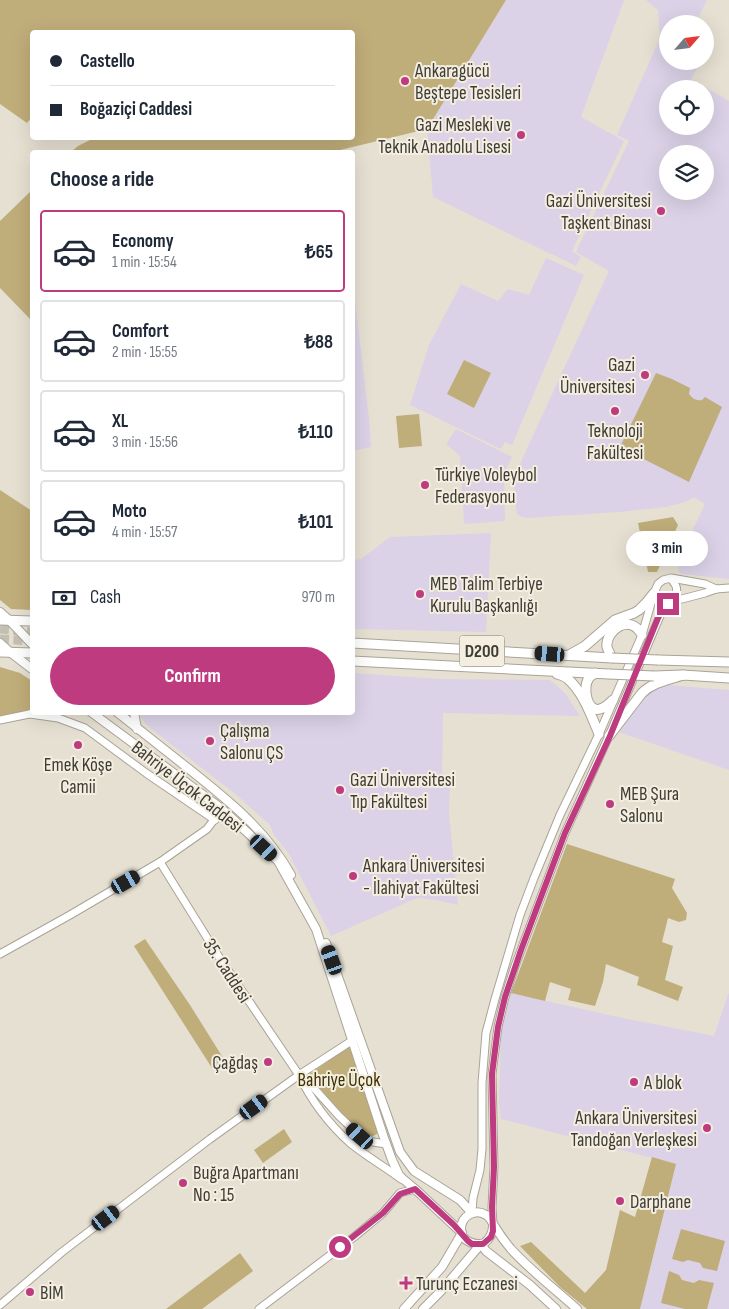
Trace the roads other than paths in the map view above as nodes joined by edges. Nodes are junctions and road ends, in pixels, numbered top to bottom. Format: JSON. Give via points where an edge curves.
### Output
{"nodes":[{"id":1,"x":671,"y":578,"type":"junction"},
{"id":2,"x":729,"y":588,"type":"edge"},
{"id":3,"x":716,"y":589,"type":"junction"},
{"id":4,"x":654,"y":593,"type":"junction"},
{"id":5,"x":674,"y":601,"type":"junction"},
{"id":6,"x":0,"y":612,"type":"edge"},
{"id":7,"x":5,"y":620,"type":"edge"},
{"id":8,"x":30,"y":621,"type":"edge"},
{"id":9,"x":642,"y":635,"type":"junction"},
{"id":10,"x":30,"y":642,"type":"edge"},
{"id":11,"x":0,"y":643,"type":"edge"},
{"id":12,"x":355,"y":644,"type":"edge"},
{"id":13,"x":5,"y":652,"type":"edge"},
{"id":14,"x":30,"y":653,"type":"edge"},
{"id":15,"x":568,"y":656,"type":"junction"},
{"id":16,"x":612,"y":658,"type":"junction"},
{"id":17,"x":355,"y":661,"type":"edge"},
{"id":18,"x":729,"y":662,"type":"edge"},
{"id":19,"x":30,"y":668,"type":"edge"},
{"id":20,"x":550,"y":671,"type":"junction"},
{"id":21,"x":595,"y":674,"type":"junction"},
{"id":22,"x":683,"y":675,"type":"junction"},
{"id":23,"x":729,"y":678,"type":"edge"},
{"id":24,"x":613,"y":700,"type":"junction"},
{"id":25,"x":30,"y":713,"type":"edge"},
{"id":26,"x":42,"y":715,"type":"edge"},
{"id":27,"x":95,"y":715,"type":"edge"},
{"id":28,"x":120,"y":715,"type":"edge"},
{"id":29,"x":135,"y":715,"type":"edge"},
{"id":30,"x":0,"y":720,"type":"edge"},
{"id":31,"x":138,"y":729,"type":"junction"},
{"id":32,"x":599,"y":734,"type":"junction"},
{"id":33,"x":610,"y":736,"type":"junction"},
{"id":34,"x":226,"y":799,"type":"junction"},
{"id":35,"x":222,"y":809,"type":"junction"},
{"id":36,"x":215,"y":820,"type":"junction"},
{"id":37,"x":160,"y":862,"type":"junction"},
{"id":38,"x":0,"y":954,"type":"edge"},
{"id":39,"x":353,"y":1040,"type":"junction"},
{"id":40,"x":298,"y":1075,"type":"junction"},
{"id":41,"x":396,"y":1140,"type":"junction"},
{"id":42,"x":386,"y":1144,"type":"junction"},
{"id":43,"x":403,"y":1179,"type":"junction"},
{"id":44,"x":415,"y":1189,"type":"junction"},
{"id":45,"x":472,"y":1213,"type":"junction"},
{"id":46,"x":494,"y":1226,"type":"junction"},
{"id":47,"x":462,"y":1233,"type":"junction"},
{"id":48,"x":481,"y":1244,"type":"junction"},
{"id":49,"x":0,"y":1305,"type":"edge"},
{"id":50,"x":259,"y":1309,"type":"edge"},
{"id":51,"x":404,"y":1309,"type":"edge"},
{"id":52,"x":424,"y":1309,"type":"edge"},
{"id":53,"x":556,"y":1309,"type":"edge"},
{"id":54,"x":577,"y":1309,"type":"edge"}],
"edges":[{"from":1,"to":3,"type":"main road"},
{"from":1,"to":4,"type":"main road","via":[[658,584]]},
{"from":1,"to":5,"type":"main road","via":[[678,589]]},
{"from":2,"to":3,"type":"main road"},
{"from":3,"to":5,"type":"main road"},
{"from":4,"to":9,"type":"main road"},
{"from":4,"to":15,"type":"highway","via":[[639,610],[615,620]]},
{"from":5,"to":33,"type":"main road","via":[[663,609],[658,618]]},
{"from":6,"to":7,"type":"main road"},
{"from":7,"to":8,"type":"highway"},
{"from":7,"to":10,"type":"main road"},
{"from":9,"to":16,"type":"highway","via":[[636,626],[630,624],[615,630],[609,636],[607,646]]},
{"from":9,"to":24,"type":"main road"},
{"from":11,"to":13,"type":"main road"},
{"from":12,"to":15,"type":"highway","number":"D200"},
{"from":13,"to":14,"type":"highway"},
{"from":13,"to":19,"type":"main road"},
{"from":15,"to":16,"type":"highway","number":"D200"},
{"from":16,"to":18,"type":"highway","number":"D200","bridge":true},
{"from":17,"to":20,"type":"highway","number":"D200"},
{"from":20,"to":21,"type":"highway","number":"D200"},
{"from":20,"to":32,"type":"highway","via":[[567,678],[577,690]]},
{"from":21,"to":22,"type":"highway","number":"D200","bridge":true},
{"from":21,"to":24,"type":"highway","via":[[585,687],[585,696],[590,704],[598,709]]},
{"from":22,"to":23,"type":"highway","number":"D200"},
{"from":22,"to":33,"type":"highway","via":[[642,693]]},
{"from":24,"to":32,"type":"main road"},
{"from":25,"to":30,"type":"main road"},
{"from":26,"to":36,"type":"main road","via":[[85,728]]},
{"from":27,"to":35,"type":"main road","name":"Bahriye Üçok Caddesi"},
{"from":28,"to":31,"type":"main road","name":"Bahriye Üçok Caddesi"},
{"from":29,"to":31,"type":"main road"},
{"from":31,"to":34,"type":"main road","name":"Bahriye Üçok Caddesi"},
{"from":32,"to":45,"type":"main road","via":[[534,878],[490,1018],[482,1082],[482,1160]]},
{"from":33,"to":46,"type":"main road","via":[[544,885],[512,972],[498,1027],[492,1074]]},
{"from":34,"to":35,"type":"main road"},
{"from":34,"to":41,"type":"main road","name":"Bahriye Üçok Caddesi","via":[[262,834],[284,862],[320,929]]},
{"from":35,"to":36,"type":"main road"},
{"from":35,"to":39,"type":"main road","name":"Bahriye Üçok Caddesi","via":[[278,861],[316,929]]},
{"from":36,"to":37,"type":"main road"},
{"from":37,"to":38,"type":"main road"},
{"from":37,"to":40,"type":"main road","name":"35. Caddesi"},
{"from":39,"to":40,"type":"main road"},
{"from":39,"to":42,"type":"main road","name":"Bahriye Üçok Caddesi"},
{"from":40,"to":42,"type":"main road","via":[[360,1136]]},
{"from":40,"to":43,"type":"main road","via":[[308,1093],[351,1143]]},
{"from":40,"to":49,"type":"main road","via":[[70,1246]]},
{"from":41,"to":42,"type":"main road"},
{"from":41,"to":45,"type":"main road","name":"Bahriye Üçok Caddesi","via":[[414,1172],[460,1200]]},
{"from":42,"to":43,"type":"main road","name":"Bahriye Üçok Caddesi"},
{"from":43,"to":44,"type":"main road"},
{"from":44,"to":47,"type":"main road"},
{"from":44,"to":50,"type":"main road","via":[[400,1194],[376,1219]]},
{"from":45,"to":46,"type":"main road","via":[[486,1214]]},
{"from":45,"to":47,"type":"main road","via":[[464,1218]]},
{"from":46,"to":48,"type":"main road","via":[[491,1237]]},
{"from":46,"to":54,"type":"main road","via":[[524,1262]]},
{"from":47,"to":48,"type":"main road","via":[[472,1244]]},
{"from":47,"to":51,"type":"main road","via":[[442,1268]]},
{"from":48,"to":52,"type":"main road"},
{"from":48,"to":53,"type":"main road"}]}
